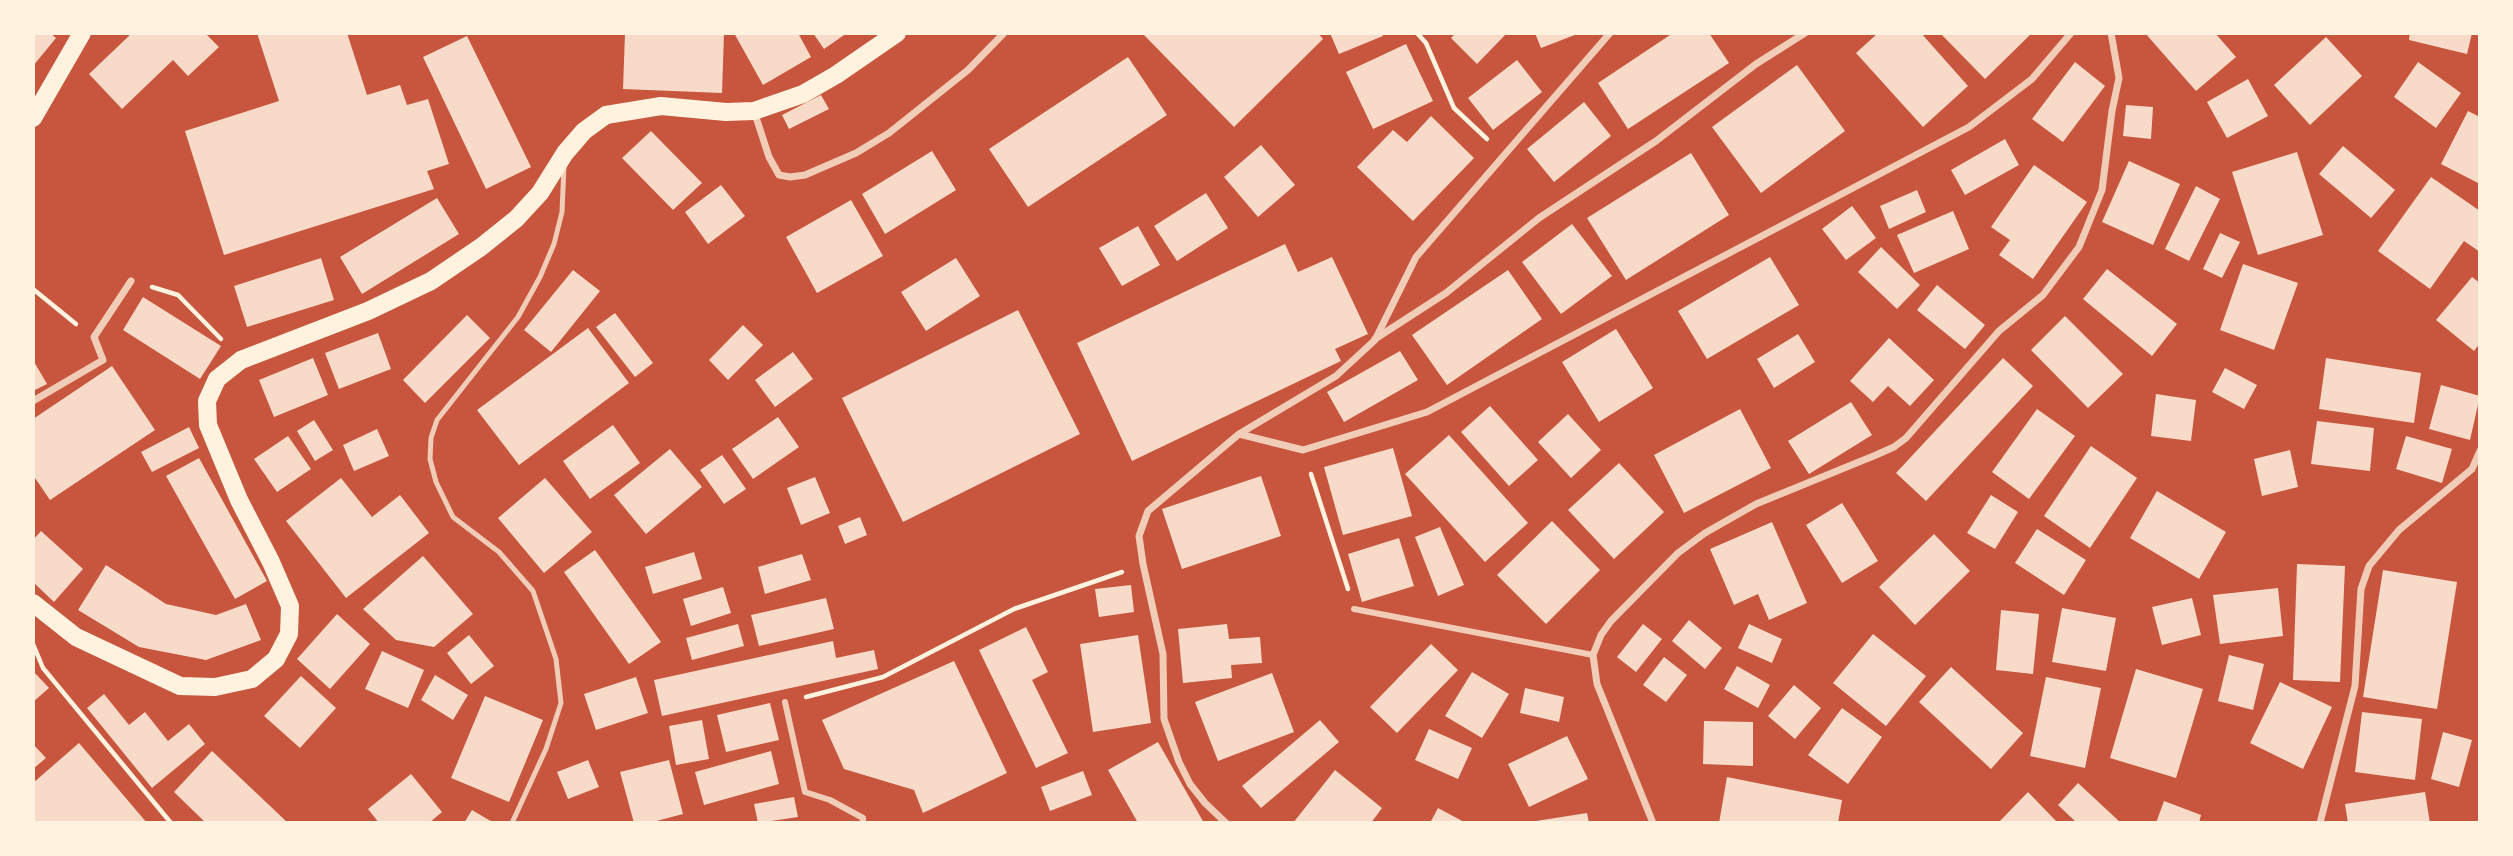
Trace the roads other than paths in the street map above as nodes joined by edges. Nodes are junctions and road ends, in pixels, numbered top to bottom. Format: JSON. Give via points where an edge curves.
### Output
{"nodes":[{"id":1,"x":82,"y":33,"type":"edge"},
{"id":2,"x":897,"y":33,"type":"edge"},
{"id":3,"x":1004,"y":33,"type":"edge"},
{"id":4,"x":1610,"y":33,"type":"edge"},
{"id":5,"x":1805,"y":33,"type":"edge"},
{"id":6,"x":2071,"y":33,"type":"edge"},
{"id":7,"x":2111,"y":33,"type":"edge"},
{"id":8,"x":754,"y":111,"type":"junction"},
{"id":9,"x":33,"y":118,"type":"edge"},
{"id":10,"x":565,"y":153,"type":"junction"},
{"id":11,"x":131,"y":281,"type":"road end"},
{"id":12,"x":1375,"y":340,"type":"junction"},
{"id":13,"x":33,"y":401,"type":"edge"},
{"id":14,"x":1239,"y":434,"type":"junction"},
{"id":15,"x":2480,"y":452,"type":"edge"},
{"id":16,"x":33,"y":603,"type":"edge"},
{"id":17,"x":1354,"y":609,"type":"road end"},
{"id":18,"x":1593,"y":655,"type":"junction"},
{"id":19,"x":785,"y":702,"type":"road end"},
{"id":20,"x":512,"y":823,"type":"edge"},
{"id":21,"x":863,"y":823,"type":"edge"},
{"id":22,"x":1226,"y":823,"type":"edge"},
{"id":23,"x":1653,"y":823,"type":"edge"},
{"id":24,"x":2320,"y":823,"type":"edge"}],
"edges":[{"from":1,"to":9,"type":"main road"},
{"from":2,"to":8,"type":"main road","via":[[803,94]]},
{"from":3,"to":8,"type":"street","via":[[968,70],[889,133],[805,175],[779,175]]},
{"from":4,"to":12,"type":"street","via":[[1416,257]]},
{"from":5,"to":12,"type":"street","via":[[1756,64],[1656,141],[1539,218],[1446,293]]},
{"from":6,"to":14,"type":"street","via":[[2032,79],[1969,127],[1427,412],[1303,450]]},
{"from":7,"to":18,"type":"street","via":[[2119,78],[2102,190],[2079,247],[2043,295],[1999,331],[1894,447],[1756,504],[1678,553],[1611,621]]},
{"from":8,"to":10,"type":"main road","via":[[632,109],[606,115]]},
{"from":10,"to":16,"type":"main road","via":[[540,193],[516,219],[431,281],[368,311],[241,360],[217,379],[206,401],[208,425],[290,606],[289,634],[276,659],[252,679],[215,687],[180,686],[76,636]]},
{"from":10,"to":20,"type":"lane","via":[[562,212],[540,278],[517,317],[437,420],[431,438],[436,482],[453,517],[499,552],[533,591],[555,659],[561,704],[547,749]]},
{"from":11,"to":13,"type":"street","via":[[94,337],[103,360]]},
{"from":12,"to":14,"type":"street","via":[[1336,376]]},
{"from":14,"to":22,"type":"street","via":[[1148,511],[1139,536],[1163,654],[1164,709],[1170,738],[1190,784]]},
{"from":15,"to":24,"type":"street","via":[[2472,469],[2399,530],[2369,566],[2361,589],[2355,685]]},
{"from":17,"to":18,"type":"street"},
{"from":18,"to":23,"type":"street","via":[[1597,684]]},
{"from":19,"to":21,"type":"street","via":[[805,792],[841,806],[863,818]]}]}
